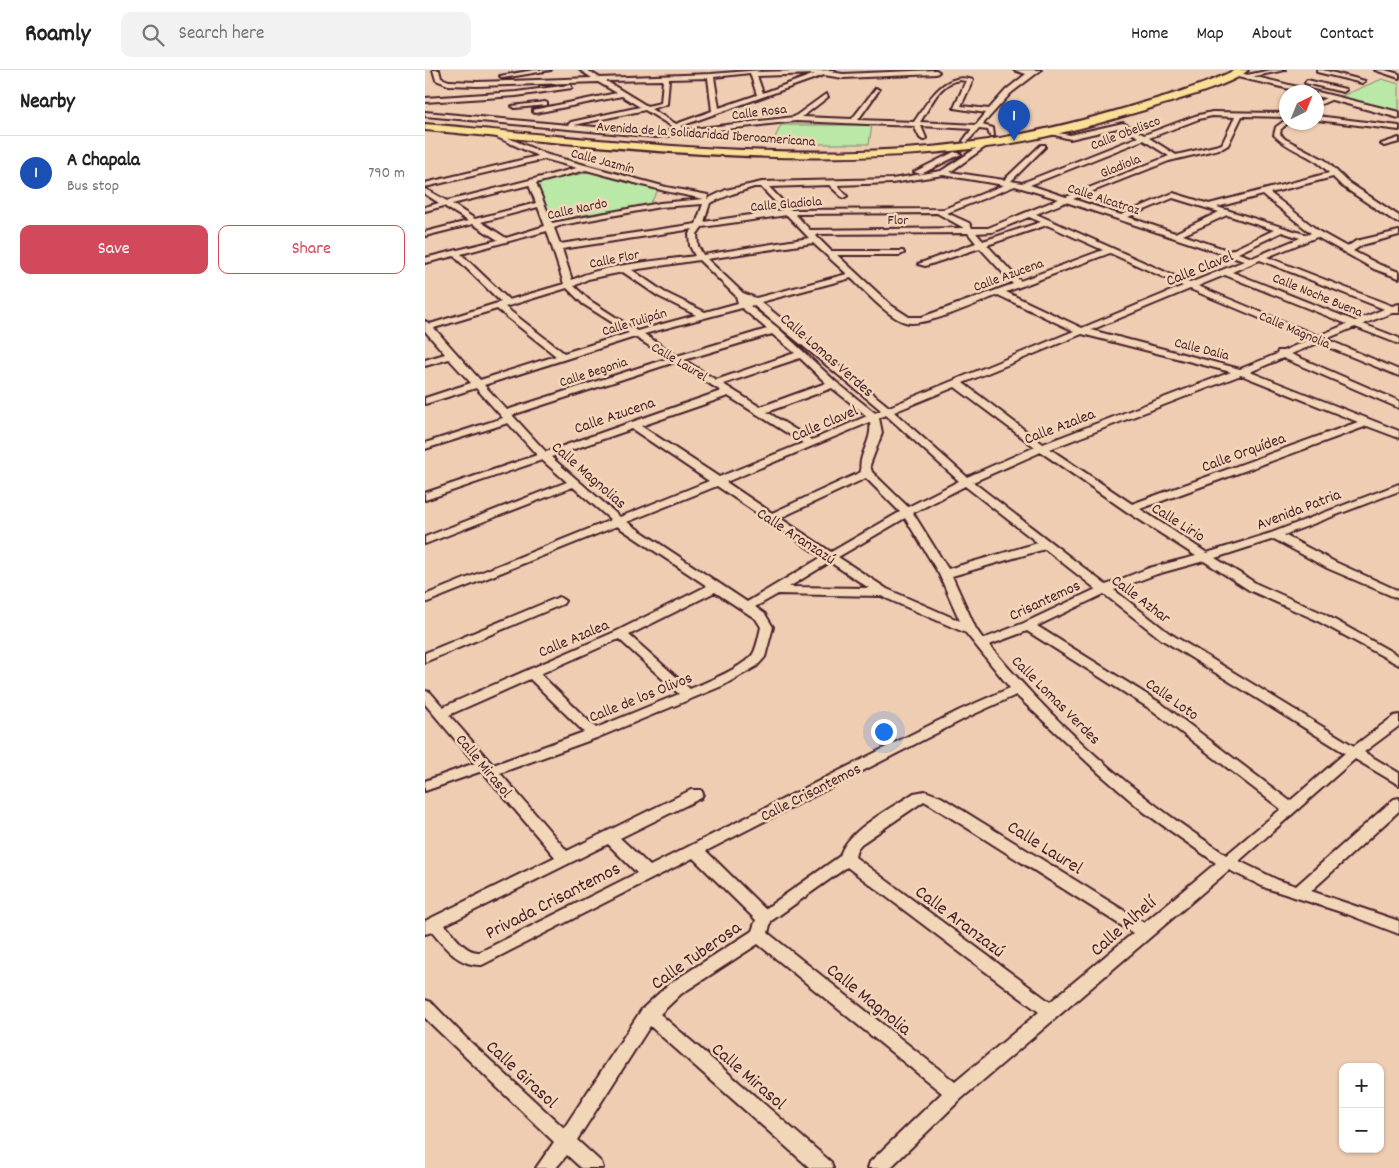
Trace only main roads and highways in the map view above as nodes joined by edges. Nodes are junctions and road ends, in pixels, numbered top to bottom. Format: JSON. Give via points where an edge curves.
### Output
{"nodes":[{"id":1,"x":1241,"y":73,"type":"edge"},
{"id":2,"x":425,"y":127,"type":"edge"}],
"edges":[{"from":1,"to":2,"type":"highway","name":"Avenida de la Solidaridad Iberoamericana","via":[[1129,112],[1053,133],[871,155],[778,155]]}]}
